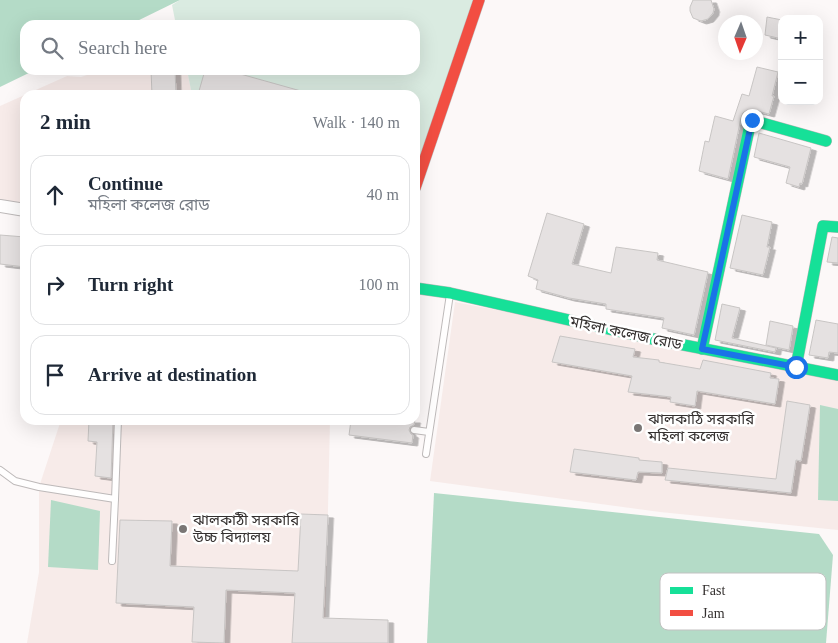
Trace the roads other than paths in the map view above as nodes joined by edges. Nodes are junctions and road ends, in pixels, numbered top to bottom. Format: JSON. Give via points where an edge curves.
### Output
{"nodes":[{"id":1,"x":479,"y":0,"type":"edge"},
{"id":2,"x":826,"y":141,"type":"dead end"},
{"id":3,"x":420,"y":173,"type":"edge"},
{"id":4,"x":0,"y":206,"type":"edge"},
{"id":5,"x":20,"y":209,"type":"edge"},
{"id":6,"x":838,"y":227,"type":"edge"},
{"id":7,"x":420,"y":289,"type":"edge"},
{"id":8,"x":450,"y":293,"type":"junction"},
{"id":9,"x":702,"y":349,"type":"junction"},
{"id":10,"x":796,"y":367,"type":"junction"},
{"id":11,"x":838,"y":375,"type":"edge"},
{"id":12,"x":118,"y":425,"type":"edge"},
{"id":13,"x":414,"y":430,"type":"dead end"},
{"id":14,"x":429,"y":432,"type":"junction"},
{"id":15,"x":426,"y":454,"type":"dead end"},
{"id":16,"x":0,"y":470,"type":"edge"},
{"id":17,"x":115,"y":499,"type":"junction"},
{"id":18,"x":112,"y":561,"type":"dead end"}],
"edges":[{"from":1,"to":3,"type":"street"},
{"from":2,"to":9,"type":"street","via":[[752,120]]},
{"from":4,"to":5,"type":"street"},
{"from":6,"to":10,"type":"street","via":[[823,226]]},
{"from":7,"to":8,"type":"street","name":"মহিলা কলেজ রোড"},
{"from":8,"to":9,"type":"street","name":"মহিলা কলেজ রোড"},
{"from":8,"to":14,"type":"lane"},
{"from":9,"to":10,"type":"street","name":"মহিলা কলেজ রোড"},
{"from":10,"to":11,"type":"street","name":"মহিলা কলেজ রোড"},
{"from":12,"to":17,"type":"lane"},
{"from":13,"to":14,"type":"lane"},
{"from":14,"to":15,"type":"lane"},
{"from":16,"to":17,"type":"lane","via":[[15,481]]},
{"from":17,"to":18,"type":"lane"}]}
